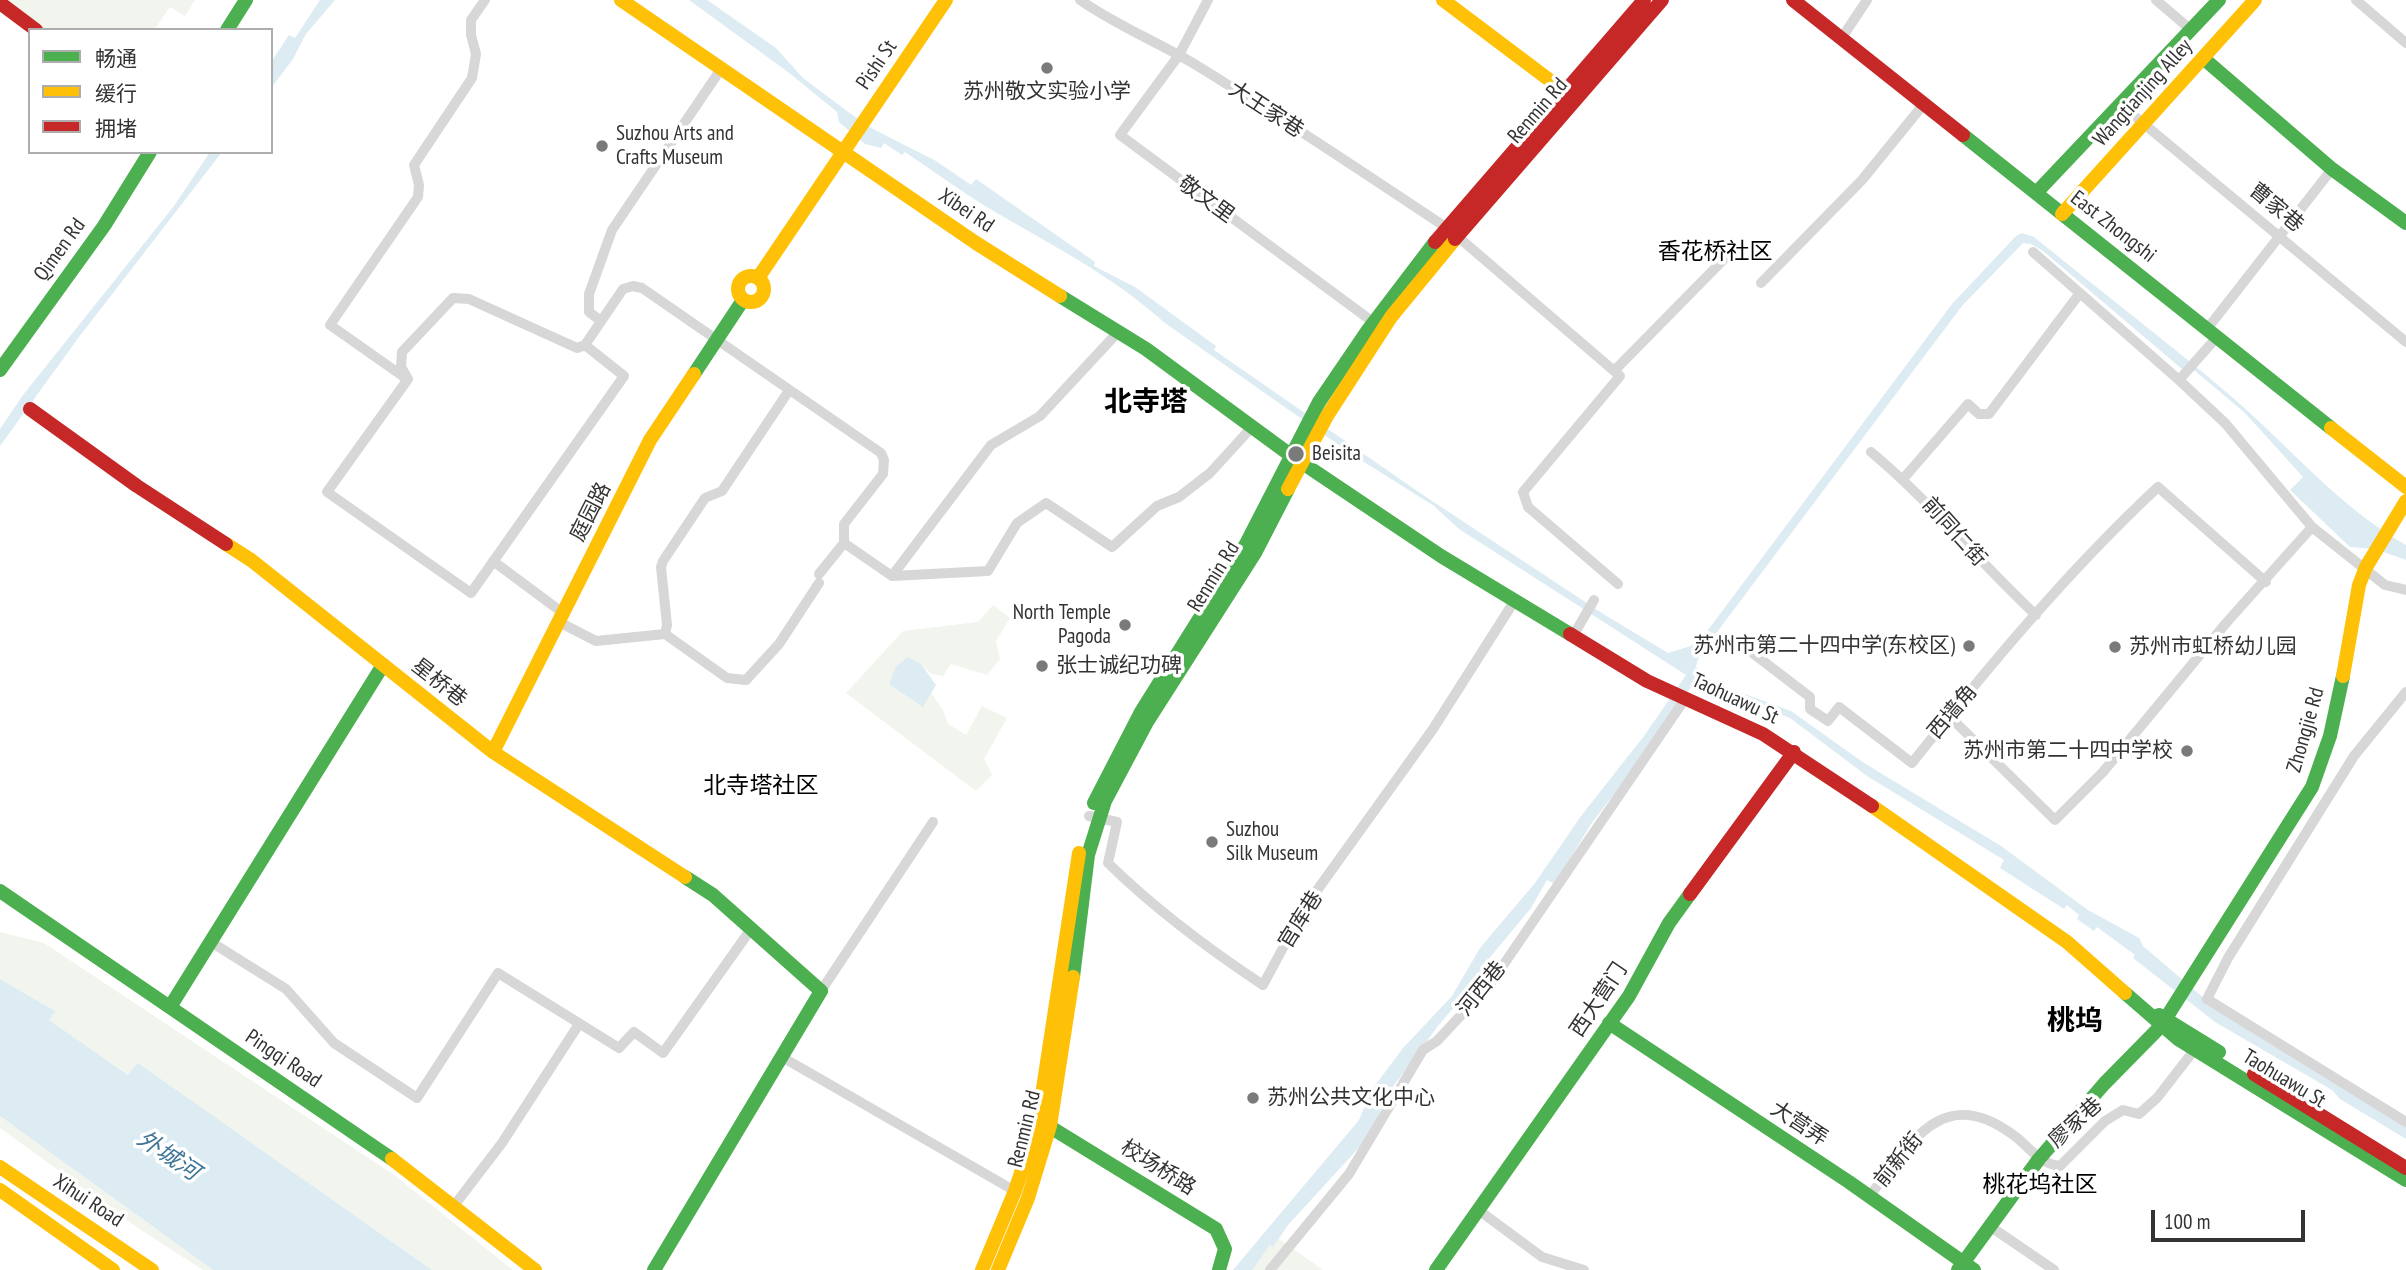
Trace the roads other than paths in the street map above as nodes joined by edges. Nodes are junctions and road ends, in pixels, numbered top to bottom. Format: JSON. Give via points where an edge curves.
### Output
{"nodes":[{"id":1,"x":246,"y":0,"type":"edge"},
{"id":2,"x":485,"y":0,"type":"edge"},
{"id":3,"x":621,"y":0,"type":"edge"},
{"id":4,"x":946,"y":0,"type":"edge"},
{"id":5,"x":1080,"y":0,"type":"edge"},
{"id":6,"x":1208,"y":0,"type":"edge"},
{"id":7,"x":1443,"y":0,"type":"edge"},
{"id":8,"x":1644,"y":0,"type":"edge"},
{"id":9,"x":1662,"y":0,"type":"edge"},
{"id":10,"x":1793,"y":0,"type":"edge"},
{"id":11,"x":1867,"y":0,"type":"edge"},
{"id":12,"x":2156,"y":0,"type":"edge"},
{"id":13,"x":2219,"y":0,"type":"edge"},
{"id":14,"x":2255,"y":0,"type":"edge"},
{"id":15,"x":2356,"y":0,"type":"edge"},
{"id":16,"x":0,"y":2,"type":"edge"},
{"id":17,"x":33,"y":28,"type":"edge"},
{"id":18,"x":228,"y":28,"type":"edge"},
{"id":19,"x":2191,"y":30,"type":"junction"},
{"id":20,"x":1841,"y":38,"type":"junction"},
{"id":21,"x":2406,"y":43,"type":"edge"},
{"id":22,"x":1179,"y":55,"type":"junction"},
{"id":23,"x":2203,"y":58,"type":"junction"},
{"id":24,"x":721,"y":69,"type":"junction"},
{"id":25,"x":1564,"y":91,"type":"junction"},
{"id":26,"x":2120,"y":104,"type":"junction"},
{"id":27,"x":1923,"y":105,"type":"junction"},
{"id":28,"x":2144,"y":125,"type":"junction"},
{"id":29,"x":149,"y":154,"type":"edge"},
{"id":30,"x":843,"y":154,"type":"junction"},
{"id":31,"x":2332,"y":169,"type":"junction"},
{"id":32,"x":2036,"y":193,"type":"junction"},
{"id":33,"x":2062,"y":214,"type":"junction"},
{"id":34,"x":2406,"y":223,"type":"edge"},
{"id":35,"x":1452,"y":232,"type":"junction"},
{"id":36,"x":2279,"y":238,"type":"junction"},
{"id":37,"x":2033,"y":252,"type":"dead end"},
{"id":38,"x":1730,"y":253,"type":"dead end"},
{"id":39,"x":1760,"y":283,"type":"dead end"},
{"id":40,"x":2080,"y":293,"type":"junction"},
{"id":41,"x":601,"y":321,"type":"junction"},
{"id":42,"x":1373,"y":322,"type":"junction"},
{"id":43,"x":1119,"y":331,"type":"junction"},
{"id":44,"x":2212,"y":333,"type":"junction"},
{"id":45,"x":716,"y":339,"type":"junction"},
{"id":46,"x":2406,"y":342,"type":"edge"},
{"id":47,"x":585,"y":345,"type":"junction"},
{"id":48,"x":0,"y":370,"type":"edge"},
{"id":49,"x":1614,"y":372,"type":"junction"},
{"id":50,"x":2181,"y":378,"type":"junction"},
{"id":51,"x":408,"y":379,"type":"junction"},
{"id":52,"x":788,"y":392,"type":"junction"},
{"id":53,"x":30,"y":409,"type":"dead end"},
{"id":54,"x":1321,"y":412,"type":"junction"},
{"id":55,"x":1252,"y":427,"type":"junction"},
{"id":56,"x":1871,"y":452,"type":"dead end"},
{"id":57,"x":1295,"y":458,"type":"junction"},
{"id":58,"x":1903,"y":479,"type":"junction"},
{"id":59,"x":2406,"y":488,"type":"edge"},
{"id":60,"x":2406,"y":501,"type":"edge"},
{"id":61,"x":2312,"y":527,"type":"junction"},
{"id":62,"x":844,"y":542,"type":"junction"},
{"id":63,"x":493,"y":561,"type":"junction"},
{"id":64,"x":2368,"y":563,"type":"junction"},
{"id":65,"x":892,"y":576,"type":"junction"},
{"id":66,"x":2266,"y":582,"type":"junction"},
{"id":67,"x":1618,"y":584,"type":"dead end"},
{"id":68,"x":2406,"y":590,"type":"edge"},
{"id":69,"x":1515,"y":600,"type":"junction"},
{"id":70,"x":1594,"y":600,"type":"dead end"},
{"id":71,"x":2036,"y":615,"type":"junction"},
{"id":72,"x":561,"y":617,"type":"junction"},
{"id":73,"x":665,"y":634,"type":"junction"},
{"id":74,"x":1573,"y":636,"type":"junction"},
{"id":75,"x":1733,"y":638,"type":"dead end"},
{"id":76,"x":383,"y":665,"type":"junction"},
{"id":77,"x":2406,"y":692,"type":"edge"},
{"id":78,"x":1680,"y":696,"type":"junction"},
{"id":79,"x":1949,"y":716,"type":"junction"},
{"id":80,"x":493,"y":752,"type":"junction"},
{"id":81,"x":1794,"y":752,"type":"junction"},
{"id":82,"x":1094,"y":817,"type":"junction"},
{"id":83,"x":933,"y":822,"type":"dead end"},
{"id":84,"x":0,"y":891,"type":"edge"},
{"id":85,"x":751,"y":929,"type":"junction"},
{"id":86,"x":211,"y":942,"type":"junction"},
{"id":87,"x":821,"y":991,"type":"junction"},
{"id":88,"x":170,"y":1007,"type":"junction"},
{"id":89,"x":2167,"y":1017,"type":"junction"},
{"id":90,"x":1609,"y":1023,"type":"junction"},
{"id":91,"x":579,"y":1024,"type":"junction"},
{"id":92,"x":2195,"y":1049,"type":"junction"},
{"id":93,"x":782,"y":1057,"type":"junction"},
{"id":94,"x":2406,"y":1122,"type":"edge"},
{"id":95,"x":1044,"y":1123,"type":"junction"},
{"id":96,"x":2039,"y":1159,"type":"junction"},
{"id":97,"x":0,"y":1167,"type":"edge"},
{"id":98,"x":2406,"y":1168,"type":"edge"},
{"id":99,"x":2406,"y":1180,"type":"edge"},
{"id":100,"x":0,"y":1191,"type":"edge"},
{"id":101,"x":1016,"y":1191,"type":"junction"},
{"id":102,"x":1869,"y":1197,"type":"junction"},
{"id":103,"x":453,"y":1207,"type":"junction"},
{"id":104,"x":1477,"y":1209,"type":"junction"},
{"id":105,"x":1991,"y":1227,"type":"junction"},
{"id":106,"x":1965,"y":1267,"type":"edge"},
{"id":107,"x":113,"y":1270,"type":"edge"},
{"id":108,"x":152,"y":1270,"type":"edge"},
{"id":109,"x":535,"y":1270,"type":"edge"},
{"id":110,"x":654,"y":1270,"type":"edge"},
{"id":111,"x":982,"y":1270,"type":"edge"},
{"id":112,"x":998,"y":1270,"type":"edge"},
{"id":113,"x":1219,"y":1270,"type":"edge"},
{"id":114,"x":1270,"y":1270,"type":"edge"},
{"id":115,"x":1436,"y":1270,"type":"edge"},
{"id":116,"x":1584,"y":1270,"type":"edge"},
{"id":117,"x":2054,"y":1270,"type":"edge"}],
"edges":[{"from":1,"to":18,"type":"main road"},
{"from":2,"to":51,"type":"street","via":[[471,20],[476,54],[472,78],[414,165],[418,198],[330,326]]},
{"from":3,"to":24,"type":"main road","name":"Xibei Rd"},
{"from":4,"to":30,"type":"main road","name":"Pishi St"},
{"from":5,"to":22,"type":"street","name":"大王家巷"},
{"from":6,"to":22,"type":"street"},
{"from":7,"to":25,"type":"main road"},
{"from":8,"to":25,"type":"main road","name":"Renmin Rd"},
{"from":9,"to":35,"type":"main road","name":"Renmin Rd"},
{"from":10,"to":20,"type":"main road","name":"East Zhongshi"},
{"from":11,"to":20,"type":"street"},
{"from":12,"to":19,"type":"street"},
{"from":13,"to":19,"type":"main road","name":"Wangtianjing Alley"},
{"from":14,"to":23,"type":"main road","name":"Wangtianjing Alley"},
{"from":15,"to":21,"type":"street"},
{"from":16,"to":17,"type":"main road"},
{"from":19,"to":26,"type":"main road","name":"Wangtianjing Alley"},
{"from":20,"to":27,"type":"main road","name":"East Zhongshi"},
{"from":22,"to":35,"type":"street","name":"大王家巷"},
{"from":22,"to":42,"type":"street","name":"敬文里","via":[[1120,135]]},
{"from":23,"to":28,"type":"main road","name":"Wangtianjing Alley"},
{"from":23,"to":31,"type":"main road"},
{"from":24,"to":30,"type":"main road","name":"Xibei Rd"},
{"from":24,"to":41,"type":"street","via":[[612,230],[589,294],[589,312]]},
{"from":25,"to":35,"type":"main road","name":"Renmin Rd"},
{"from":26,"to":28,"type":"street","name":"曹家巷"},
{"from":26,"to":32,"type":"main road","name":"Wangtianjing Alley"},
{"from":27,"to":32,"type":"main road","name":"East Zhongshi"},
{"from":27,"to":39,"type":"street","via":[[1861,180]]},
{"from":28,"to":33,"type":"main road","name":"Wangtianjing Alley"},
{"from":28,"to":36,"type":"street","name":"曹家巷"},
{"from":29,"to":48,"type":"main road","name":"Qimen Rd","via":[[104,226]]},
{"from":30,"to":43,"type":"main road","name":"Xibei Rd","via":[[997,257]]},
{"from":30,"to":45,"type":"main road","name":"庭园路","via":[[758,278],[748,276],[740,281],[738,291],[743,300]]},
{"from":31,"to":34,"type":"main road"},
{"from":31,"to":36,"type":"street"},
{"from":32,"to":33,"type":"main road","name":"East Zhongshi"},
{"from":33,"to":44,"type":"main road","name":"East Zhongshi"},
{"from":35,"to":42,"type":"main road","name":"Renmin Rd"},
{"from":35,"to":49,"type":"street","name":"大王家巷"},
{"from":35,"to":54,"type":"main road","name":"Renmin Rd"},
{"from":36,"to":44,"type":"street"},
{"from":36,"to":46,"type":"street","name":"曹家巷"},
{"from":37,"to":40,"type":"street"},
{"from":38,"to":49,"type":"street"},
{"from":40,"to":50,"type":"street"},
{"from":40,"to":58,"type":"street","via":[[1989,414],[1979,414],[1968,404]]},
{"from":41,"to":45,"type":"street","via":[[623,289],[637,287]]},
{"from":41,"to":47,"type":"street"},
{"from":42,"to":54,"type":"main road","name":"Renmin Rd"},
{"from":43,"to":55,"type":"main road","name":"Xibei Rd"},
{"from":43,"to":65,"type":"street","via":[[1040,416],[990,445]]},
{"from":44,"to":50,"type":"street"},
{"from":44,"to":59,"type":"main road","name":"East Zhongshi"},
{"from":45,"to":52,"type":"street"},
{"from":45,"to":72,"type":"main road","name":"庭园路","via":[[650,440]]},
{"from":47,"to":51,"type":"street","via":[[570,346],[459,297],[448,301],[402,352],[401,366]]},
{"from":47,"to":63,"type":"street","via":[[624,376]]},
{"from":49,"to":67,"type":"street","via":[[1620,376],[1523,492],[1528,507]]},
{"from":50,"to":61,"type":"street"},
{"from":51,"to":63,"type":"street","via":[[327,492],[471,593]]},
{"from":52,"to":62,"type":"street","via":[[881,453],[884,460],[883,474],[844,524]]},
{"from":52,"to":73,"type":"street","via":[[722,491],[705,498],[663,561]]},
{"from":53,"to":76,"type":"main road","name":"星桥巷","via":[[251,560]]},
{"from":54,"to":57,"type":"main road","name":"Renmin Rd"},
{"from":55,"to":57,"type":"main road","name":"Xibei Rd"},
{"from":55,"to":65,"type":"street","via":[[1210,473],[1179,497],[1157,506],[1112,547],[1046,503],[1017,523],[988,571]]},
{"from":56,"to":58,"type":"street","name":"前同仁街"},
{"from":57,"to":69,"type":"main road","name":"Taohuawu St"},
{"from":57,"to":82,"type":"main road","name":"Renmin Rd","via":[[1255,553],[1147,722]]},
{"from":58,"to":71,"type":"street","name":"前同仁街","via":[[1987,570]]},
{"from":60,"to":64,"type":"main road","name":"Zhongjie Rd"},
{"from":61,"to":64,"type":"street"},
{"from":61,"to":66,"type":"street"},
{"from":62,"to":65,"type":"street"},
{"from":62,"to":73,"type":"street","via":[[779,644],[746,680],[727,678]]},
{"from":63,"to":72,"type":"street"},
{"from":64,"to":68,"type":"street","via":[[2385,585]]},
{"from":64,"to":89,"type":"main road","name":"Zhongjie Rd","via":[[2350,622],[2340,695],[2312,787]]},
{"from":66,"to":71,"type":"street","name":"西墙角","via":[[2158,487],[2115,527]]},
{"from":66,"to":79,"type":"street","via":[[2227,622],[2103,772],[2055,820]]},
{"from":69,"to":74,"type":"main road","name":"Taohuawu St"},
{"from":69,"to":82,"type":"street","name":"官库巷","via":[[1417,752],[1306,907],[1263,985],[1199,942],[1108,863],[1117,822]]},
{"from":70,"to":74,"type":"street"},
{"from":71,"to":79,"type":"street","name":"西墙角"},
{"from":72,"to":73,"type":"street","via":[[596,641]]},
{"from":72,"to":80,"type":"main road","name":"庭园路"},
{"from":74,"to":78,"type":"main road","name":"Taohuawu St"},
{"from":75,"to":79,"type":"street","name":"西墙角","via":[[1810,697],[1810,709],[1828,722],[1839,707],[1912,763]]},
{"from":76,"to":80,"type":"main road","name":"星桥巷"},
{"from":76,"to":86,"type":"main road"},
{"from":77,"to":94,"type":"street","via":[[2354,756],[2207,999]]},
{"from":78,"to":81,"type":"main road","name":"Taohuawu St"},
{"from":78,"to":114,"type":"street","name":"河西巷","via":[[1491,983],[1423,1050],[1349,1174]]},
{"from":80,"to":85,"type":"main road","name":"星桥巷","via":[[713,895]]},
{"from":81,"to":89,"type":"main road","name":"Taohuawu St","via":[[2052,930],[2145,1008]]},
{"from":81,"to":90,"type":"main road","name":"西大营门","via":[[1669,923]]},
{"from":82,"to":95,"type":"main road","name":"Renmin Rd","via":[[1064,1045]]},
{"from":83,"to":87,"type":"street"},
{"from":84,"to":88,"type":"main road","name":"Pingqi Road"},
{"from":85,"to":87,"type":"main road","name":"星桥巷"},
{"from":85,"to":91,"type":"street","via":[[663,1053],[634,1032],[619,1048]]},
{"from":86,"to":88,"type":"main road"},
{"from":86,"to":91,"type":"street","via":[[286,989],[334,1043],[417,1098],[498,973]]},
{"from":87,"to":93,"type":"main road"},
{"from":88,"to":103,"type":"main road","name":"Pingqi Road","via":[[397,1162]]},
{"from":89,"to":92,"type":"main road","name":"Taohuawu St"},
{"from":89,"to":96,"type":"main road","name":"廖家巷"},
{"from":89,"to":98,"type":"main road","name":"Taohuawu St"},
{"from":90,"to":102,"type":"main road","name":"大营弄"},
{"from":90,"to":104,"type":"main road","name":"西大营门"},
{"from":91,"to":103,"type":"street","via":[[502,1143]]},
{"from":92,"to":96,"type":"street","name":"廖家巷","via":[[2157,1098],[2138,1114],[2123,1110],[2105,1121],[2060,1166]]},
{"from":92,"to":99,"type":"main road","name":"Taohuawu St"},
{"from":93,"to":101,"type":"street"},
{"from":93,"to":110,"type":"main road"},
{"from":95,"to":101,"type":"main road","name":"Renmin Rd"},
{"from":95,"to":112,"type":"main road","name":"Renmin Rd","via":[[1028,1198]]},
{"from":95,"to":113,"type":"main road","name":"校场桥路","via":[[1216,1229],[1226,1245]]},
{"from":96,"to":102,"type":"street","name":"前新街","via":[[1997,1124],[1956,1114],[1921,1130]]},
{"from":96,"to":105,"type":"main road","name":"廖家巷"},
{"from":97,"to":108,"type":"main road","name":"Xihui Road"},
{"from":100,"to":107,"type":"main road","name":"Xihui Road"},
{"from":101,"to":111,"type":"main road","name":"Renmin Rd"},
{"from":102,"to":106,"type":"main road","name":"大营弄"},
{"from":103,"to":109,"type":"main road","name":"Pingqi Road"},
{"from":104,"to":115,"type":"main road","name":"西大营门"},
{"from":104,"to":116,"type":"street","via":[[1542,1257]]},
{"from":105,"to":106,"type":"main road","name":"廖家巷"},
{"from":105,"to":117,"type":"street"}]}
